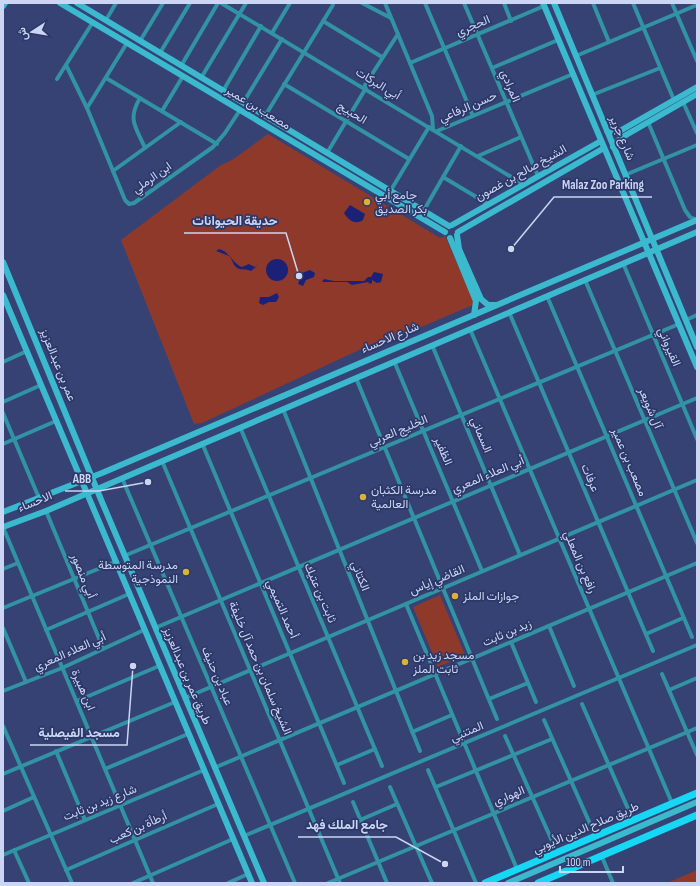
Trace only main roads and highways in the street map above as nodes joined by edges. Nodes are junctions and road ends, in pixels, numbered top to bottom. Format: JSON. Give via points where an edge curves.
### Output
{"nodes":[{"id":1,"x":5,"y":3,"type":"edge"},
{"id":2,"x":60,"y":3,"type":"edge"},
{"id":3,"x":77,"y":3,"type":"edge"},
{"id":4,"x":554,"y":3,"type":"edge"},
{"id":5,"x":544,"y":5,"type":"edge"},
{"id":6,"x":3,"y":6,"type":"edge"},
{"id":7,"x":201,"y":78,"type":"junction"},
{"id":8,"x":197,"y":85,"type":"junction"},
{"id":9,"x":697,"y":87,"type":"edge"},
{"id":10,"x":697,"y":94,"type":"edge"},
{"id":11,"x":628,"y":130,"type":"junction"},
{"id":12,"x":606,"y":131,"type":"junction"},
{"id":13,"x":621,"y":134,"type":"junction"},
{"id":14,"x":601,"y":141,"type":"junction"},
{"id":15,"x":614,"y":147,"type":"junction"},
{"id":16,"x":604,"y":148,"type":"junction"},
{"id":17,"x":545,"y":172,"type":"junction"},
{"id":18,"x":537,"y":176,"type":"junction"},
{"id":19,"x":550,"y":180,"type":"junction"},
{"id":20,"x":542,"y":184,"type":"junction"},
{"id":21,"x":697,"y":220,"type":"edge"},
{"id":22,"x":451,"y":225,"type":"junction"},
{"id":23,"x":648,"y":229,"type":"junction"},
{"id":24,"x":445,"y":232,"type":"junction"},
{"id":25,"x":640,"y":233,"type":"junction"},
{"id":26,"x":458,"y":234,"type":"junction"},
{"id":27,"x":665,"y":234,"type":"junction"},
{"id":28,"x":696,"y":235,"type":"edge"},
{"id":29,"x":450,"y":238,"type":"junction"},
{"id":30,"x":652,"y":239,"type":"junction"},
{"id":31,"x":644,"y":243,"type":"junction"},
{"id":32,"x":669,"y":244,"type":"junction"},
{"id":33,"x":631,"y":248,"type":"junction"},
{"id":34,"x":657,"y":249,"type":"junction"},
{"id":35,"x":648,"y":253,"type":"junction"},
{"id":36,"x":636,"y":258,"type":"junction"},
{"id":37,"x":661,"y":260,"type":"junction"},
{"id":38,"x":3,"y":262,"type":"edge"},
{"id":39,"x":652,"y":262,"type":"junction"},
{"id":40,"x":3,"y":296,"type":"edge"},
{"id":41,"x":479,"y":300,"type":"junction"},
{"id":42,"x":496,"y":305,"type":"junction"},
{"id":43,"x":474,"y":315,"type":"junction"},
{"id":44,"x":697,"y":347,"type":"edge"},
{"id":45,"x":697,"y":367,"type":"edge"},
{"id":46,"x":89,"y":468,"type":"junction"},
{"id":47,"x":77,"y":470,"type":"junction"},
{"id":48,"x":103,"y":473,"type":"junction"},
{"id":49,"x":92,"y":477,"type":"junction"},
{"id":50,"x":81,"y":482,"type":"junction"},
{"id":51,"x":73,"y":484,"type":"junction"},
{"id":52,"x":106,"y":484,"type":"junction"},
{"id":53,"x":96,"y":488,"type":"junction"},
{"id":54,"x":86,"y":492,"type":"junction"},
{"id":55,"x":77,"y":497,"type":"junction"},
{"id":56,"x":102,"y":502,"type":"junction"},
{"id":57,"x":90,"y":503,"type":"junction"},
{"id":58,"x":3,"y":512,"type":"edge"},
{"id":59,"x":3,"y":527,"type":"edge"},
{"id":60,"x":697,"y":792,"type":"edge"},
{"id":61,"x":697,"y":802,"type":"edge"},
{"id":62,"x":697,"y":815,"type":"edge"},
{"id":63,"x":252,"y":883,"type":"edge"},
{"id":64,"x":264,"y":883,"type":"edge"},
{"id":65,"x":485,"y":883,"type":"edge"},
{"id":66,"x":508,"y":883,"type":"edge"},
{"id":67,"x":538,"y":883,"type":"edge"}],
"edges":[{"from":1,"to":6,"type":"main road"},
{"from":2,"to":8,"type":"main road","name":"مصعب بن عمير"},
{"from":3,"to":7,"type":"main road","name":"مصعب بن عمير"},
{"from":4,"to":12,"type":"main road","name":"شارع جرير"},
{"from":5,"to":14,"type":"main road","name":"شارع جرير"},
{"from":7,"to":8,"type":"main road"},
{"from":7,"to":22,"type":"main road","name":"مصعب بن عمير"},
{"from":8,"to":24,"type":"main road","name":"مصعب بن عمير"},
{"from":9,"to":11,"type":"main road"},
{"from":10,"to":11,"type":"main road","via":[[648,122]]},
{"from":11,"to":13,"type":"main road"},
{"from":12,"to":13,"type":"main road"},
{"from":12,"to":15,"type":"main road","name":"شارع جرير"},
{"from":13,"to":15,"type":"main road"},
{"from":14,"to":16,"type":"main road","name":"شارع جرير"},
{"from":14,"to":17,"type":"main road","name":"الشيخ صالح بن غصون"},
{"from":15,"to":23,"type":"main road","name":"شارع جرير"},
{"from":16,"to":19,"type":"main road","name":"الشيخ صالح بن غصون"},
{"from":16,"to":25,"type":"main road","name":"شارع جرير"},
{"from":17,"to":18,"type":"main road","name":"الشيخ صالح بن غصون"},
{"from":17,"to":19,"type":"main road","via":[[544,178]]},
{"from":18,"to":20,"type":"main road","via":[[542,177]]},
{"from":18,"to":22,"type":"main road","name":"الشيخ صالح بن غصون"},
{"from":19,"to":20,"type":"main road","name":"الشيخ صالح بن غصون"},
{"from":20,"to":26,"type":"main road","name":"الشيخ صالح بن غصون"},
{"from":21,"to":27,"type":"main road","name":"شارع الاحساء"},
{"from":22,"to":24,"type":"main road"},
{"from":22,"to":26,"type":"main road","name":"مصعب بن عمير","via":[[456,226]]},
{"from":23,"to":25,"type":"main road","via":[[648,237],[644,238]]},
{"from":23,"to":30,"type":"main road","name":"شارع جرير"},
{"from":24,"to":29,"type":"main road","name":"مصعب بن عمير"},
{"from":25,"to":31,"type":"main road","name":"شارع جرير"},
{"from":26,"to":29,"type":"main road"},
{"from":26,"to":41,"type":"main road","name":"مصعب بن عمير","via":[[460,248]]},
{"from":27,"to":30,"type":"main road","name":"شارع الاحساء"},
{"from":27,"to":32,"type":"main road","via":[[659,239],[659,243]]},
{"from":28,"to":32,"type":"main road"},
{"from":29,"to":41,"type":"main road","name":"مصعب بن عمير"},
{"from":30,"to":31,"type":"main road","name":"شارع الاحساء"},
{"from":30,"to":34,"type":"main road","name":"شارع جرير"},
{"from":31,"to":33,"type":"main road","name":"شارع الاحساء"},
{"from":31,"to":35,"type":"main road","name":"شارع جرير"},
{"from":32,"to":34,"type":"main road"},
{"from":33,"to":36,"type":"main road","via":[[640,250]]},
{"from":33,"to":42,"type":"main road","name":"شارع الاحساء"},
{"from":34,"to":35,"type":"main road","name":"شارع الاحساء"},
{"from":34,"to":37,"type":"main road","name":"شارع جرير"},
{"from":35,"to":36,"type":"main road","name":"شارع الاحساء"},
{"from":35,"to":39,"type":"main road","name":"شارع جرير"},
{"from":36,"to":52,"type":"main road","name":"شارع الاحساء"},
{"from":37,"to":39,"type":"main road","via":[[654,255]]},
{"from":37,"to":44,"type":"main road","name":"شارع جرير"},
{"from":38,"to":46,"type":"main road","name":"عمر بن عبدالعزيز"},
{"from":39,"to":45,"type":"main road","name":"شارع جرير"},
{"from":40,"to":47,"type":"main road","name":"عمر بن عبدالعزيز"},
{"from":41,"to":42,"type":"main road","via":[[488,305]]},
{"from":41,"to":43,"type":"main road"},
{"from":42,"to":43,"type":"main road","name":"شارع الاحساء"},
{"from":43,"to":48,"type":"main road","name":"شارع الاحساء"},
{"from":46,"to":47,"type":"main road","via":[[88,474],[84,476]]},
{"from":46,"to":49,"type":"main road","name":"عمر بن عبدالعزيز"},
{"from":47,"to":50,"type":"main road","name":"عمر بن عبدالعزيز"},
{"from":48,"to":49,"type":"main road","name":"شارع الاحساء"},
{"from":48,"to":52,"type":"main road","via":[[99,478]]},
{"from":49,"to":50,"type":"main road","name":"شارع الاحساء"},
{"from":49,"to":53,"type":"main road","name":"طريق عمر بن عبدالعزيز"},
{"from":50,"to":51,"type":"main road","name":"الاحساء"},
{"from":50,"to":54,"type":"main road","name":"طريق عمر بن عبدالعزيز"},
{"from":51,"to":55,"type":"main road","via":[[78,485],[81,490]]},
{"from":51,"to":58,"type":"main road","name":"الاحساء"},
{"from":52,"to":53,"type":"main road","name":"شارع الاحساء"},
{"from":53,"to":54,"type":"main road","name":"الاحساء"},
{"from":53,"to":56,"type":"main road","name":"طريق عمر بن عبدالعزيز"},
{"from":54,"to":55,"type":"main road","name":"الاحساء"},
{"from":54,"to":57,"type":"main road","name":"طريق عمر بن عبدالعزيز"},
{"from":55,"to":59,"type":"main road","name":"الاحساء"},
{"from":56,"to":57,"type":"main road","via":[[94,495],[90,497]]},
{"from":56,"to":64,"type":"main road","name":"طريق عمر بن عبدالعزيز"},
{"from":57,"to":63,"type":"main road","name":"طريق عمر بن عبدالعزيز"},
{"from":60,"to":65,"type":"main road","name":"طريق صلاح الدين الأيوبي"},
{"from":61,"to":66,"type":"main road"},
{"from":62,"to":67,"type":"main road"}]}
